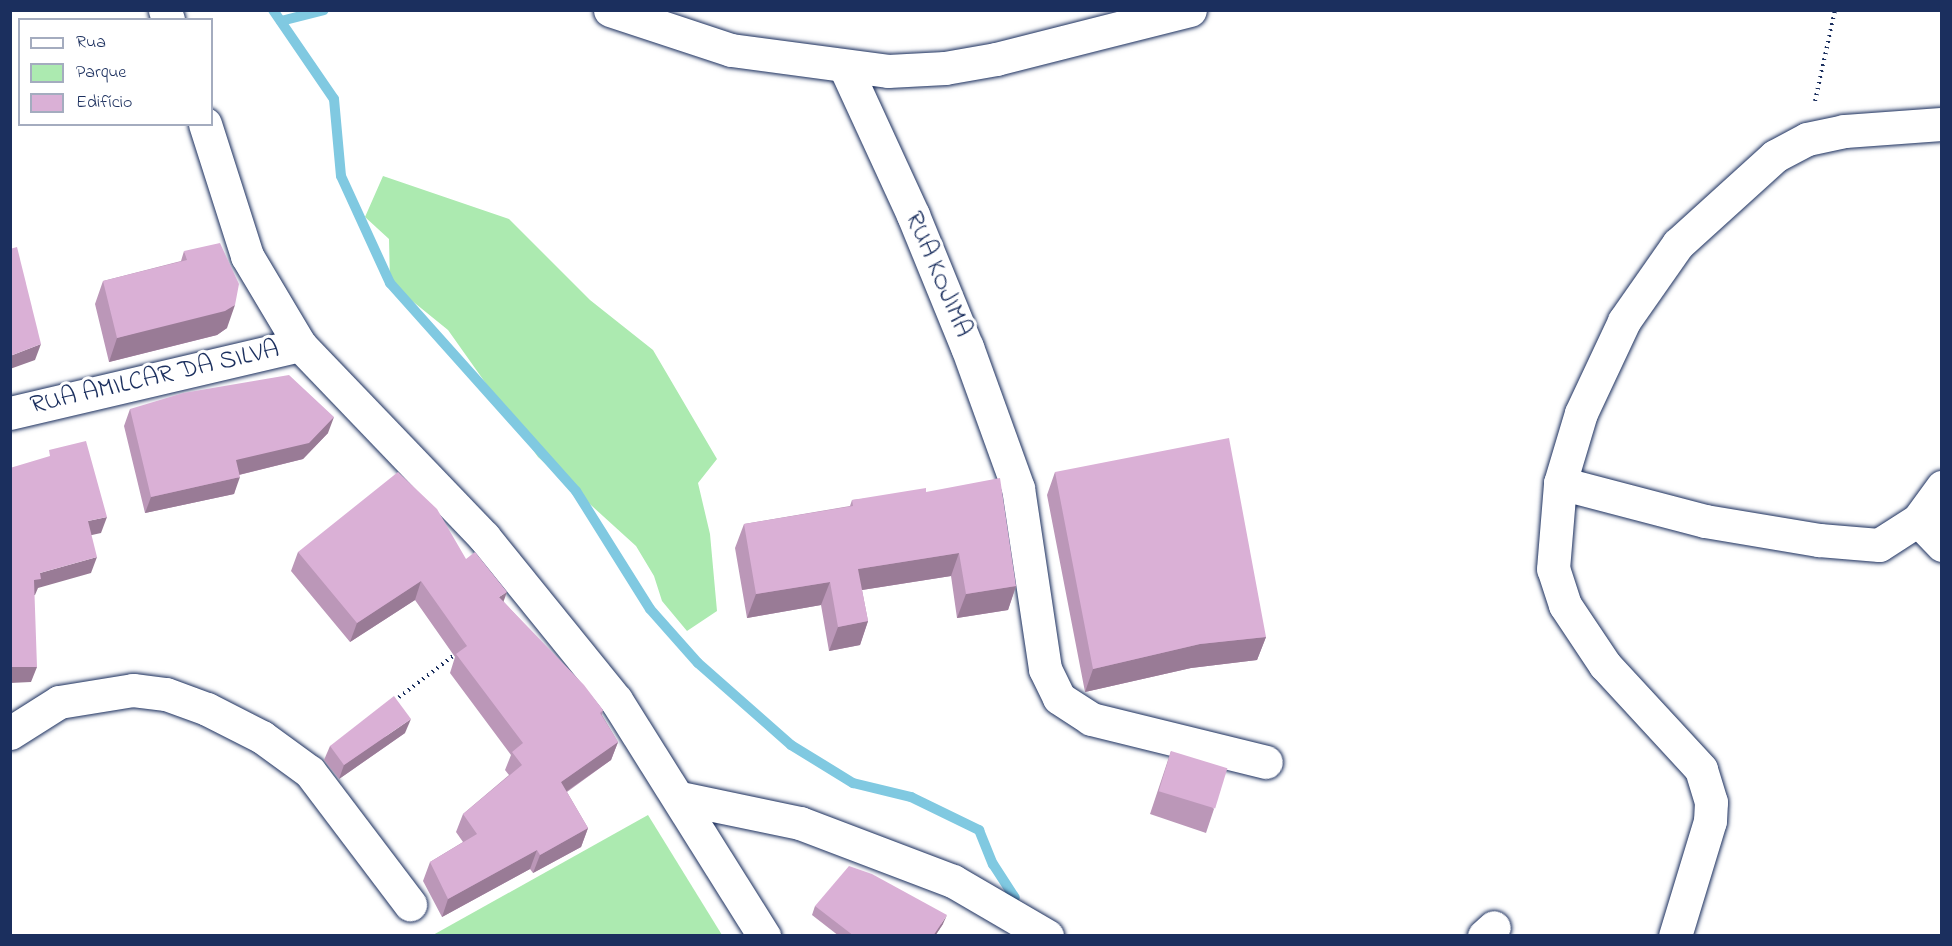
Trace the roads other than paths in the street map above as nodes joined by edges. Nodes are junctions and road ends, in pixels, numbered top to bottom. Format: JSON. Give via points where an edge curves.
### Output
{"nodes":[{"id":1,"x":610,"y":10,"type":"edge"},
{"id":2,"x":1190,"y":10,"type":"edge"},
{"id":3,"x":845,"y":67,"type":"junction"},
{"id":4,"x":1941,"y":124,"type":"edge"},
{"id":5,"x":206,"y":126,"type":"edge"},
{"id":6,"x":300,"y":345,"type":"junction"},
{"id":7,"x":10,"y":412,"type":"edge"},
{"id":8,"x":1560,"y":483,"type":"junction"},
{"id":9,"x":1941,"y":487,"type":"edge"},
{"id":10,"x":1918,"y":520,"type":"junction"},
{"id":11,"x":1941,"y":545,"type":"edge"},
{"id":12,"x":10,"y":733,"type":"edge"},
{"id":13,"x":1266,"y":762,"type":"dead end"},
{"id":14,"x":680,"y":798,"type":"junction"},
{"id":15,"x":410,"y":904,"type":"dead end"},
{"id":16,"x":764,"y":936,"type":"edge"},
{"id":17,"x":1047,"y":936,"type":"edge"},
{"id":18,"x":1675,"y":936,"type":"edge"}],
"edges":[{"from":1,"to":3,"type":"street","via":[[730,50]]},
{"from":2,"to":3,"type":"street","via":[[1046,48],[945,68],[888,71]]},
{"from":3,"to":13,"type":"street","name":"RUA KOJIMA","via":[[927,248],[1018,488],[1045,669],[1059,698],[1091,719]]},
{"from":4,"to":8,"type":"street","via":[[1844,131],[1807,139],[1775,156],[1678,244],[1624,321],[1581,413]]},
{"from":5,"to":6,"type":"street","via":[[247,256]]},
{"from":6,"to":7,"type":"street","name":"RUA AMILCAR DA SILVA"},
{"from":6,"to":14,"type":"street","via":[[484,537],[616,700]]},
{"from":8,"to":10,"type":"street","via":[[1705,521],[1819,540],[1879,545]]},
{"from":8,"to":18,"type":"street","via":[[1553,569],[1565,605],[1605,665],[1701,769],[1707,782],[1710,822]]},
{"from":9,"to":10,"type":"street"},
{"from":10,"to":11,"type":"street"},
{"from":12,"to":15,"type":"street","via":[[59,702],[133,690],[166,694],[207,709],[262,737],[309,772]]},
{"from":14,"to":16,"type":"street"},
{"from":14,"to":17,"type":"street","via":[[811,827],[953,880]]}]}
